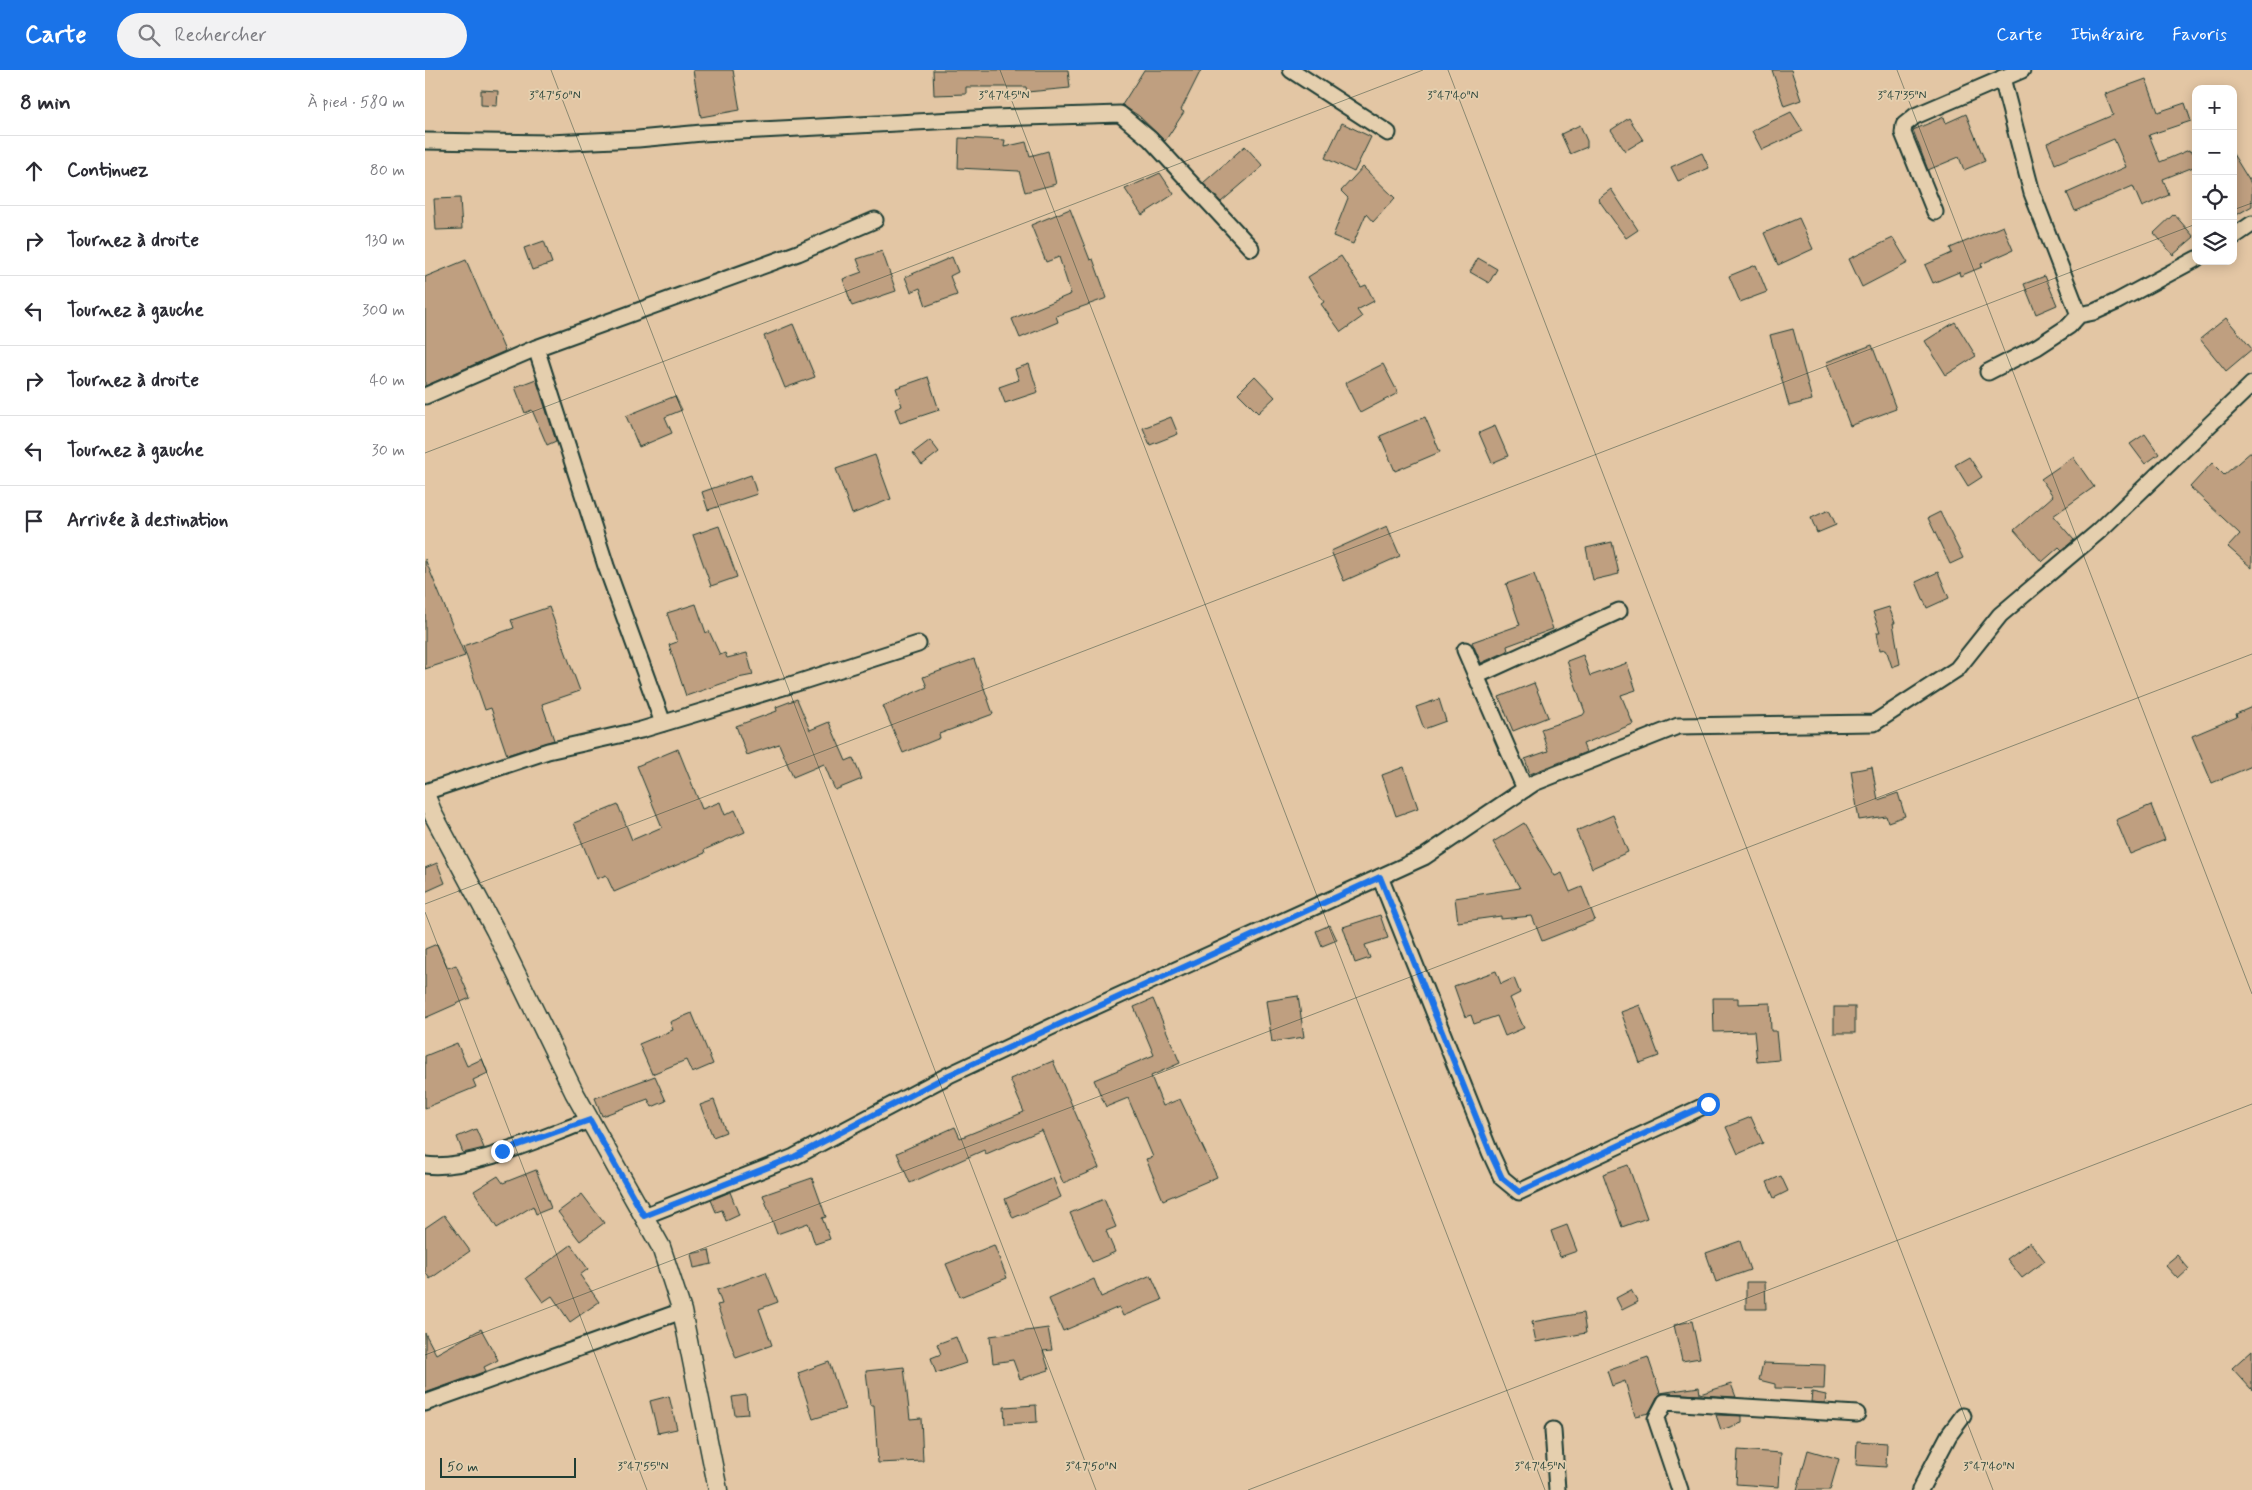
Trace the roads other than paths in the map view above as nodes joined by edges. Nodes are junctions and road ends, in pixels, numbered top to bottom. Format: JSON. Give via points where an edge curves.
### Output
{"nodes":[{"id":1,"x":1291,"y":70,"type":"edge"},
{"id":2,"x":2022,"y":70,"type":"edge"},
{"id":3,"x":2002,"y":78,"type":"junction"},
{"id":4,"x":1388,"y":133,"type":"dead end"},
{"id":5,"x":425,"y":141,"type":"edge"},
{"id":6,"x":1935,"y":212,"type":"dead end"},
{"id":7,"x":875,"y":220,"type":"dead end"},
{"id":8,"x":2252,"y":224,"type":"edge"},
{"id":9,"x":2237,"y":233,"type":"edge"},
{"id":10,"x":1251,"y":248,"type":"dead end"},
{"id":11,"x":2192,"y":261,"type":"edge"},
{"id":12,"x":2079,"y":315,"type":"junction"},
{"id":13,"x":536,"y":348,"type":"junction"},
{"id":14,"x":1988,"y":372,"type":"dead end"},
{"id":15,"x":2252,"y":384,"type":"edge"},
{"id":16,"x":425,"y":396,"type":"edge"},
{"id":17,"x":1619,"y":611,"type":"dead end"},
{"id":18,"x":918,"y":644,"type":"dead end"},
{"id":19,"x":1465,"y":650,"type":"dead end"},
{"id":20,"x":1476,"y":676,"type":"junction"},
{"id":21,"x":663,"y":723,"type":"junction"},
{"id":22,"x":1525,"y":789,"type":"junction"},
{"id":23,"x":425,"y":793,"type":"edge"},
{"id":24,"x":1380,"y":877,"type":"junction"},
{"id":25,"x":1708,"y":1104,"type":"dead end"},
{"id":26,"x":590,"y":1120,"type":"junction"},
{"id":27,"x":425,"y":1165,"type":"edge"},
{"id":28,"x":644,"y":1216,"type":"junction"},
{"id":29,"x":682,"y":1311,"type":"junction"},
{"id":30,"x":425,"y":1403,"type":"edge"},
{"id":31,"x":1857,"y":1414,"type":"dead end"},
{"id":32,"x":1963,"y":1416,"type":"dead end"},
{"id":33,"x":1553,"y":1430,"type":"dead end"},
{"id":34,"x":718,"y":1490,"type":"edge"},
{"id":35,"x":1557,"y":1490,"type":"edge"},
{"id":36,"x":1680,"y":1490,"type":"edge"},
{"id":37,"x":1920,"y":1490,"type":"edge"}],
"edges":[{"from":1,"to":4,"type":"street"},
{"from":2,"to":3,"type":"street"},
{"from":3,"to":6,"type":"street","via":[[1915,116],[1904,125],[1903,134]]},
{"from":3,"to":12,"type":"street","via":[[2032,193]]},
{"from":5,"to":10,"type":"street","via":[[569,142],[702,132],[1120,114],[1150,139]]},
{"from":7,"to":13,"type":"street","via":[[798,252]]},
{"from":8,"to":9,"type":"street"},
{"from":11,"to":12,"type":"street","via":[[2116,302]]},
{"from":12,"to":14,"type":"street","via":[[2037,348]]},
{"from":13,"to":16,"type":"street"},
{"from":13,"to":21,"type":"street","via":[[606,566]]},
{"from":15,"to":22,"type":"street","via":[[2098,532],[2000,615],[1957,669],[1874,723],[1678,726]]},
{"from":17,"to":20,"type":"street"},
{"from":18,"to":21,"type":"street"},
{"from":19,"to":20,"type":"street"},
{"from":20,"to":22,"type":"street"},
{"from":21,"to":23,"type":"street","via":[[548,751]]},
{"from":22,"to":24,"type":"street","via":[[1424,857]]},
{"from":23,"to":26,"type":"street"},
{"from":24,"to":25,"type":"street","via":[[1490,1152],[1502,1178],[1519,1192]]},
{"from":24,"to":28,"type":"street","via":[[949,1075],[794,1157]]},
{"from":26,"to":27,"type":"street","via":[[464,1163],[441,1167]]},
{"from":26,"to":28,"type":"street"},
{"from":28,"to":29,"type":"street","via":[[661,1247]]},
{"from":29,"to":30,"type":"street"},
{"from":29,"to":34,"type":"street"},
{"from":31,"to":36,"type":"street","via":[[1665,1402],[1656,1419]]},
{"from":32,"to":37,"type":"street","via":[[1949,1435]]},
{"from":33,"to":35,"type":"street"}]}
